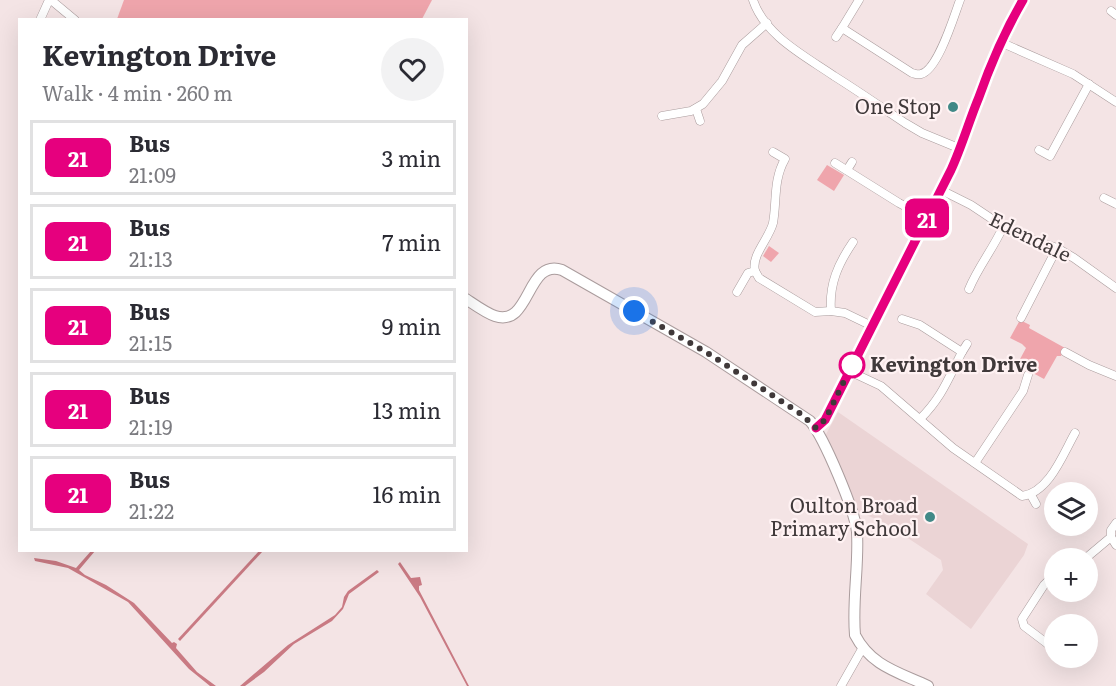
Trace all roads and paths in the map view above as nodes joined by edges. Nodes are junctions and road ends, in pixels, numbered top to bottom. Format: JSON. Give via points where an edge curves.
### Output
{"nodes":[{"id":1,"x":50,"y":0,"type":"edge"},
{"id":2,"x":753,"y":0,"type":"edge"},
{"id":3,"x":859,"y":0,"type":"edge"},
{"id":4,"x":960,"y":0,"type":"edge"},
{"id":5,"x":1023,"y":0,"type":"edge"},
{"id":6,"x":41,"y":18,"type":"edge"},
{"id":7,"x":72,"y":18,"type":"edge"},
{"id":8,"x":766,"y":23,"type":"junction"},
{"id":9,"x":842,"y":28,"type":"junction"},
{"id":10,"x":836,"y":37,"type":"dead end"},
{"id":11,"x":1000,"y":42,"type":"junction"},
{"id":12,"x":1089,"y":84,"type":"junction"},
{"id":13,"x":1116,"y":102,"type":"edge"},
{"id":14,"x":696,"y":109,"type":"junction"},
{"id":15,"x":663,"y":116,"type":"dead end"},
{"id":16,"x":700,"y":121,"type":"dead end"},
{"id":17,"x":961,"y":149,"type":"junction"},
{"id":18,"x":1039,"y":150,"type":"dead end"},
{"id":19,"x":773,"y":152,"type":"dead end"},
{"id":20,"x":852,"y":162,"type":"dead end"},
{"id":21,"x":835,"y":163,"type":"dead end"},
{"id":22,"x":847,"y":170,"type":"junction"},
{"id":23,"x":940,"y":190,"type":"junction"},
{"id":24,"x":1104,"y":198,"type":"dead end"},
{"id":25,"x":1116,"y":204,"type":"edge"},
{"id":26,"x":927,"y":218,"type":"junction"},
{"id":27,"x":1004,"y":227,"type":"junction"},
{"id":28,"x":853,"y":242,"type":"dead end"},
{"id":29,"x":1058,"y":248,"type":"junction"},
{"id":30,"x":755,"y":271,"type":"junction"},
{"id":31,"x":1116,"y":288,"type":"edge"},
{"id":32,"x":969,"y":289,"type":"dead end"},
{"id":33,"x":737,"y":292,"type":"dead end"},
{"id":34,"x":468,"y":300,"type":"edge"},
{"id":35,"x":831,"y":311,"type":"junction"},
{"id":36,"x":1021,"y":318,"type":"dead end"},
{"id":37,"x":902,"y":319,"type":"dead end"},
{"id":38,"x":873,"y":326,"type":"junction"},
{"id":39,"x":967,"y":344,"type":"dead end"},
{"id":40,"x":962,"y":352,"type":"junction"},
{"id":41,"x":1065,"y":352,"type":"dead end"},
{"id":42,"x":849,"y":371,"type":"junction"},
{"id":43,"x":1028,"y":375,"type":"dead end"},
{"id":44,"x":1116,"y":376,"type":"edge"},
{"id":45,"x":920,"y":419,"type":"junction"},
{"id":46,"x":816,"y":428,"type":"junction"},
{"id":47,"x":1075,"y":432,"type":"dead end"},
{"id":48,"x":975,"y":463,"type":"junction"},
{"id":49,"x":1031,"y":495,"type":"junction"},
{"id":50,"x":1036,"y":504,"type":"dead end"},
{"id":51,"x":1116,"y":523,"type":"edge"},
{"id":52,"x":1111,"y":537,"type":"junction"},
{"id":53,"x":1116,"y":545,"type":"edge"},
{"id":54,"x":1098,"y":548,"type":"edge"},
{"id":55,"x":1044,"y":585,"type":"edge"},
{"id":56,"x":1044,"y":641,"type":"edge"},
{"id":57,"x":862,"y":649,"type":"junction"},
{"id":58,"x":841,"y":686,"type":"edge"},
{"id":59,"x":928,"y":686,"type":"edge"}],
"edges":[{"from":1,"to":6,"type":"street"},
{"from":1,"to":7,"type":"street"},
{"from":2,"to":8,"type":"street"},
{"from":3,"to":9,"type":"street"},
{"from":4,"to":9,"type":"street","via":[[946,38],[924,74],[912,73]]},
{"from":5,"to":11,"type":"street"},
{"from":8,"to":14,"type":"street","via":[[742,45],[710,98]]},
{"from":8,"to":17,"type":"street","via":[[786,42],[905,123]]},
{"from":9,"to":10,"type":"street"},
{"from":11,"to":12,"type":"street"},
{"from":11,"to":17,"type":"street"},
{"from":12,"to":13,"type":"street"},
{"from":12,"to":18,"type":"street","via":[[1050,156]]},
{"from":14,"to":15,"type":"street"},
{"from":14,"to":16,"type":"street"},
{"from":17,"to":23,"type":"street"},
{"from":19,"to":30,"type":"street","via":[[784,159],[777,176],[772,224],[755,259]]},
{"from":20,"to":22,"type":"street"},
{"from":21,"to":22,"type":"street"},
{"from":22,"to":26,"type":"street"},
{"from":23,"to":26,"type":"street"},
{"from":23,"to":27,"type":"street","name":"Edendale"},
{"from":24,"to":25,"type":"street"},
{"from":26,"to":38,"type":"street"},
{"from":27,"to":29,"type":"street","name":"Edendale"},
{"from":27,"to":32,"type":"street"},
{"from":28,"to":35,"type":"street","via":[[834,275]]},
{"from":29,"to":31,"type":"street","name":"Edendale"},
{"from":29,"to":36,"type":"street"},
{"from":30,"to":33,"type":"street","via":[[748,273]]},
{"from":30,"to":35,"type":"street","via":[[759,278],[815,312]]},
{"from":34,"to":46,"type":"street","via":[[495,316],[512,315],[540,273],[554,267],[706,352]]},
{"from":35,"to":38,"type":"street","via":[[857,317]]},
{"from":37,"to":40,"type":"street","via":[[920,325]]},
{"from":38,"to":42,"type":"street"},
{"from":39,"to":40,"type":"street"},
{"from":40,"to":45,"type":"street","via":[[946,388]]},
{"from":41,"to":44,"type":"street"},
{"from":42,"to":45,"type":"street","via":[[881,386]]},
{"from":42,"to":46,"type":"street","via":[[825,420]]},
{"from":43,"to":48,"type":"street","via":[[1023,391]]},
{"from":45,"to":48,"type":"street"},
{"from":46,"to":57,"type":"street","via":[[848,501],[856,531],[854,624]]},
{"from":47,"to":49,"type":"street","via":[[1054,470]]},
{"from":48,"to":49,"type":"street","via":[[1014,492]]},
{"from":49,"to":50,"type":"street"},
{"from":51,"to":52,"type":"street"},
{"from":52,"to":53,"type":"street"},
{"from":52,"to":54,"type":"street"},
{"from":55,"to":56,"type":"street","via":[[1022,619],[1024,626]]},
{"from":57,"to":58,"type":"street"},
{"from":57,"to":59,"type":"street","via":[[873,660]]}]}
